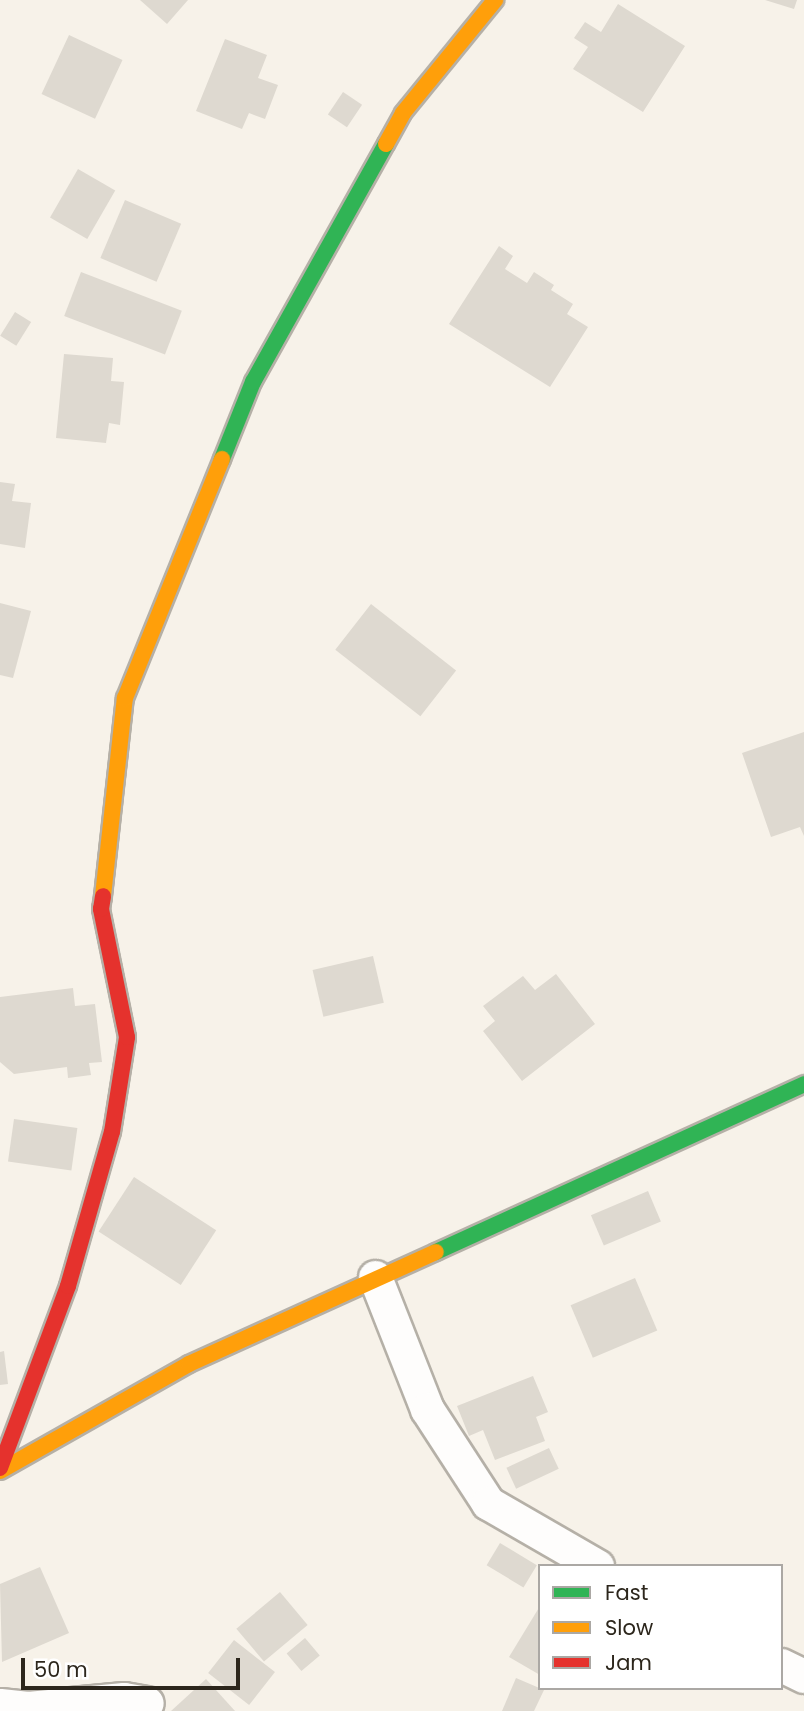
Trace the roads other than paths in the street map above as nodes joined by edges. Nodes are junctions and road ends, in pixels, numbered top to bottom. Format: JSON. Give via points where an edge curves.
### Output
{"nodes":[{"id":1,"x":495,"y":0,"type":"edge"},
{"id":2,"x":804,"y":1084,"type":"edge"},
{"id":3,"x":375,"y":1277,"type":"junction"},
{"id":4,"x":0,"y":1469,"type":"edge"},
{"id":5,"x":594,"y":1564,"type":"edge"},
{"id":6,"x":783,"y":1666,"type":"edge"},
{"id":7,"x":804,"y":1676,"type":"edge"},
{"id":8,"x":147,"y":1703,"type":"dead end"},
{"id":9,"x":0,"y":1705,"type":"edge"}],
"edges":[{"from":1,"to":4,"type":"street","via":[[403,113],[253,382],[125,698],[101,909],[127,1037],[112,1132],[68,1286]]},
{"from":2,"to":3,"type":"street"},
{"from":3,"to":4,"type":"street","via":[[189,1364]]},
{"from":3,"to":5,"type":"street","via":[[427,1409],[488,1503]]},
{"from":6,"to":7,"type":"street"},
{"from":8,"to":9,"type":"street","via":[[124,1699],[28,1708]]}]}
